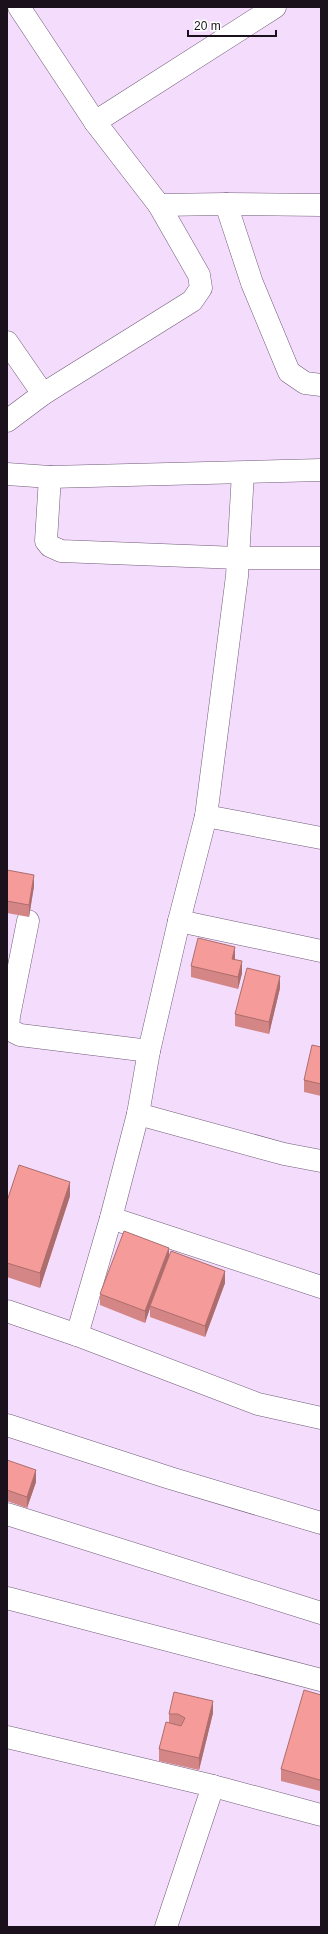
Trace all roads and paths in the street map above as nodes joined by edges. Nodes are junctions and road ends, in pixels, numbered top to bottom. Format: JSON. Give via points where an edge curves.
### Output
{"nodes":[{"id":1,"x":18,"y":7,"type":"edge"},
{"id":2,"x":275,"y":7,"type":"edge"},
{"id":3,"x":96,"y":122,"type":"junction"},
{"id":4,"x":226,"y":204,"type":"junction"},
{"id":5,"x":159,"y":205,"type":"junction"},
{"id":6,"x":321,"y":205,"type":"edge"},
{"id":7,"x":7,"y":342,"type":"edge"},
{"id":8,"x":321,"y":385,"type":"edge"},
{"id":9,"x":43,"y":394,"type":"junction"},
{"id":10,"x":7,"y":421,"type":"edge"},
{"id":11,"x":321,"y":470,"type":"edge"},
{"id":12,"x":243,"y":473,"type":"junction"},
{"id":13,"x":7,"y":474,"type":"edge"},
{"id":14,"x":50,"y":477,"type":"junction"},
{"id":15,"x":238,"y":558,"type":"junction"},
{"id":16,"x":321,"y":558,"type":"edge"},
{"id":17,"x":206,"y":816,"type":"junction"},
{"id":18,"x":321,"y":838,"type":"edge"},
{"id":19,"x":28,"y":921,"type":"dead end"},
{"id":20,"x":179,"y":921,"type":"junction"},
{"id":21,"x":321,"y":951,"type":"edge"},
{"id":22,"x":149,"y":1051,"type":"junction"},
{"id":23,"x":138,"y":1114,"type":"junction"},
{"id":24,"x":321,"y":1161,"type":"edge"},
{"id":25,"x":111,"y":1218,"type":"junction"},
{"id":26,"x":321,"y":1287,"type":"edge"},
{"id":27,"x":7,"y":1311,"type":"edge"},
{"id":28,"x":77,"y":1334,"type":"junction"},
{"id":29,"x":321,"y":1418,"type":"edge"},
{"id":30,"x":7,"y":1425,"type":"edge"},
{"id":31,"x":7,"y":1514,"type":"edge"},
{"id":32,"x":321,"y":1523,"type":"edge"},
{"id":33,"x":7,"y":1598,"type":"edge"},
{"id":34,"x":321,"y":1612,"type":"edge"},
{"id":35,"x":321,"y":1680,"type":"edge"},
{"id":36,"x":7,"y":1737,"type":"edge"},
{"id":37,"x":213,"y":1786,"type":"junction"},
{"id":38,"x":321,"y":1815,"type":"edge"},
{"id":39,"x":166,"y":1927,"type":"edge"}],
"edges":[{"from":1,"to":3,"type":"street"},
{"from":2,"to":3,"type":"street"},
{"from":3,"to":5,"type":"street"},
{"from":4,"to":5,"type":"street"},
{"from":4,"to":6,"type":"street"},
{"from":4,"to":8,"type":"street","via":[[252,283],[289,372],[305,383]]},
{"from":5,"to":9,"type":"street","via":[[199,275],[201,288],[192,301]]},
{"from":7,"to":9,"type":"street"},
{"from":9,"to":10,"type":"street"},
{"from":11,"to":12,"type":"street"},
{"from":12,"to":14,"type":"street"},
{"from":12,"to":15,"type":"street"},
{"from":13,"to":14,"type":"street"},
{"from":14,"to":15,"type":"street","via":[[46,541],[61,551]]},
{"from":15,"to":16,"type":"street"},
{"from":15,"to":17,"type":"street"},
{"from":17,"to":18,"type":"street"},
{"from":17,"to":20,"type":"street"},
{"from":19,"to":22,"type":"street","via":[[8,1029],[20,1035]]},
{"from":20,"to":21,"type":"street"},
{"from":20,"to":22,"type":"street"},
{"from":22,"to":23,"type":"street"},
{"from":23,"to":24,"type":"street","via":[[284,1154]]},
{"from":23,"to":25,"type":"street"},
{"from":25,"to":26,"type":"street"},
{"from":25,"to":28,"type":"street"},
{"from":27,"to":28,"type":"street"},
{"from":28,"to":29,"type":"street","via":[[258,1404]]},
{"from":30,"to":32,"type":"street","via":[[170,1478]]},
{"from":31,"to":34,"type":"street"},
{"from":33,"to":35,"type":"street"},
{"from":36,"to":37,"type":"street"},
{"from":37,"to":38,"type":"street"},
{"from":37,"to":39,"type":"street"}]}
